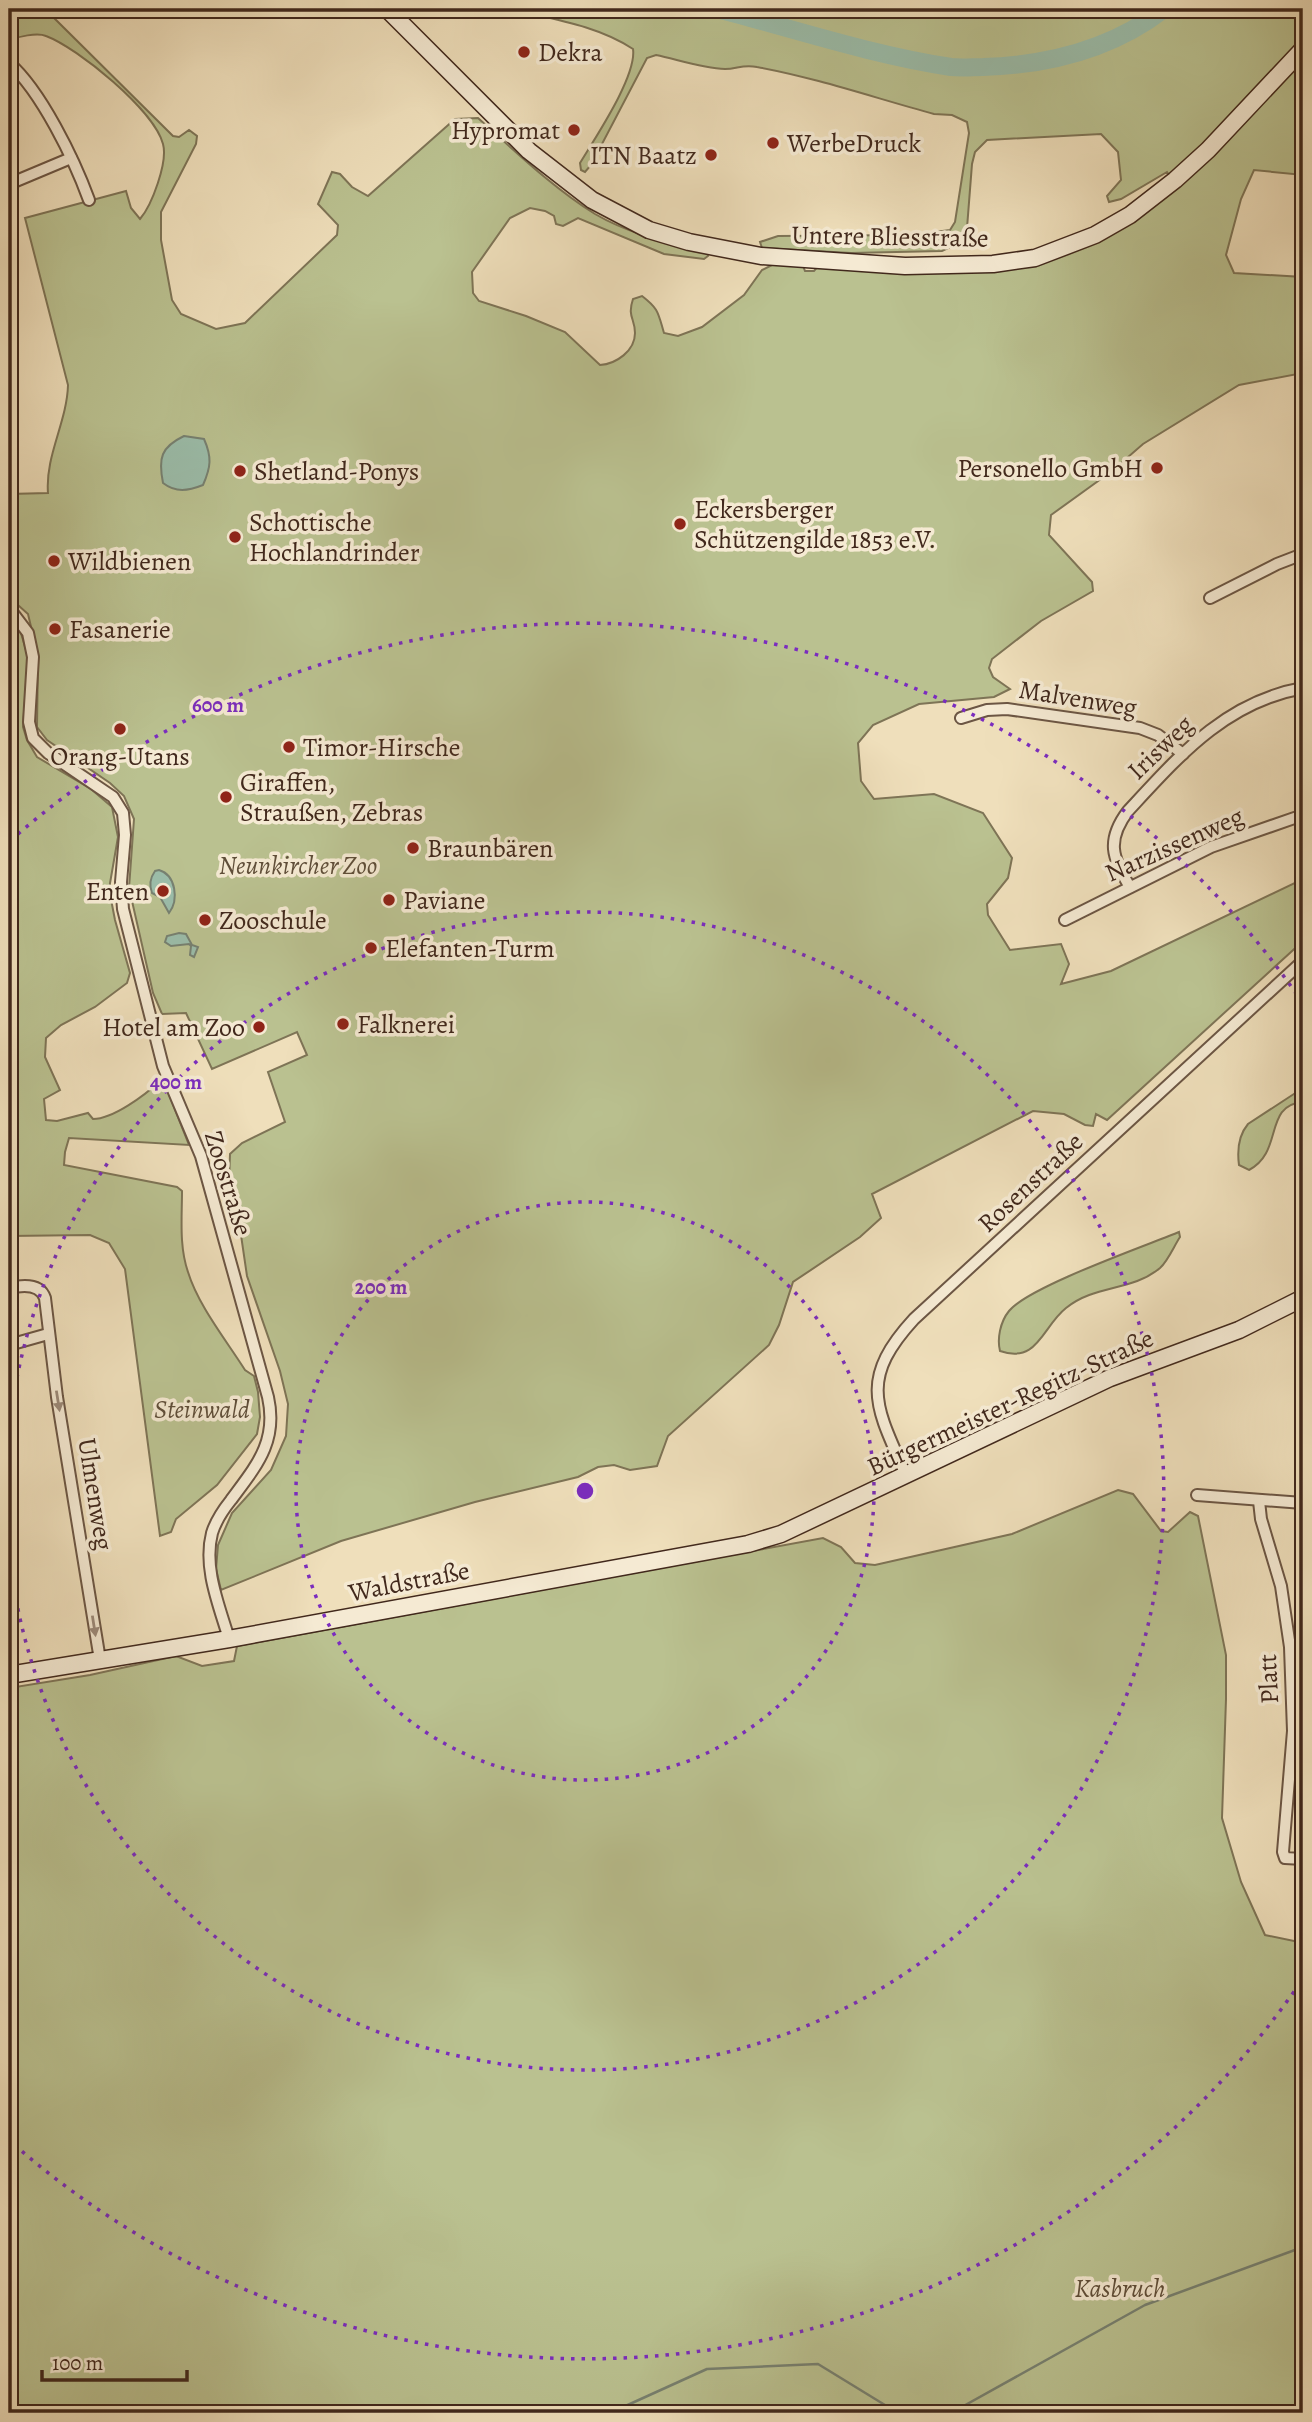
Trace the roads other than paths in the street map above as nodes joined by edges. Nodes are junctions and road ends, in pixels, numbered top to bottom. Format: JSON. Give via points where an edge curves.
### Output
{"nodes":[{"id":1,"x":387,"y":9,"type":"edge"},
{"id":2,"x":1303,"y":49,"type":"edge"},
{"id":3,"x":9,"y":63,"type":"edge"},
{"id":4,"x":71,"y":158,"type":"junction"},
{"id":5,"x":9,"y":184,"type":"edge"},
{"id":6,"x":89,"y":200,"type":"dead end"},
{"id":7,"x":1303,"y":554,"type":"edge"},
{"id":8,"x":1210,"y":598,"type":"dead end"},
{"id":9,"x":9,"y":608,"type":"edge"},
{"id":10,"x":1303,"y":688,"type":"edge"},
{"id":11,"x":961,"y":718,"type":"dead end"},
{"id":12,"x":1183,"y":754,"type":"junction"},
{"id":13,"x":1303,"y":815,"type":"edge"},
{"id":14,"x":1130,"y":887,"type":"junction"},
{"id":15,"x":1065,"y":920,"type":"dead end"},
{"id":16,"x":1303,"y":961,"type":"edge"},
{"id":17,"x":9,"y":1288,"type":"edge"},
{"id":18,"x":1303,"y":1297,"type":"edge"},
{"id":19,"x":48,"y":1334,"type":"junction"},
{"id":20,"x":9,"y":1345,"type":"edge"},
{"id":21,"x":906,"y":1475,"type":"junction"},
{"id":22,"x":1197,"y":1495,"type":"dead end"},
{"id":23,"x":1259,"y":1501,"type":"junction"},
{"id":24,"x":1303,"y":1503,"type":"edge"},
{"id":25,"x":815,"y":1520,"type":"joint"},
{"id":26,"x":229,"y":1639,"type":"junction"},
{"id":27,"x":100,"y":1661,"type":"junction"},
{"id":28,"x":9,"y":1675,"type":"edge"},
{"id":29,"x":1298,"y":1730,"type":"edge"},
{"id":30,"x":1303,"y":1859,"type":"edge"}],
"edges":[{"from":1,"to":2,"type":"street","name":"Untere Bliesstraße","via":[[529,151],[614,213],[669,237],[761,256],[905,266],[1035,258],[1095,235],[1175,180]]},
{"from":3,"to":4,"type":"street","via":[[42,106]]},
{"from":4,"to":5,"type":"street"},
{"from":4,"to":6,"type":"street"},
{"from":7,"to":8,"type":"street"},
{"from":9,"to":26,"type":"street","name":"Zoostraße","via":[[28,633],[33,657],[29,722],[33,738],[113,796],[123,813],[123,909],[163,1066],[203,1163],[270,1405],[271,1434],[266,1447],[218,1517],[212,1534],[211,1574]]},
{"from":10,"to":12,"type":"street","name":"Irisweg","via":[[1244,708],[1203,734]]},
{"from":11,"to":12,"type":"street","name":"Malvenweg","via":[[1007,709],[1128,726],[1158,735]]},
{"from":12,"to":14,"type":"street","name":"Irisweg","via":[[1128,811],[1114,833],[1115,856]]},
{"from":13,"to":14,"type":"street","name":"Narzissenweg","via":[[1211,848]]},
{"from":14,"to":15,"type":"street","name":"Narzissenweg"},
{"from":16,"to":21,"type":"street","name":"Rosenstraße","via":[[914,1319],[895,1342],[883,1361],[877,1386],[884,1423]]},
{"from":17,"to":19,"type":"street","name":"Ulmenweg","via":[[37,1287],[43,1292]]},
{"from":18,"to":21,"type":"street","name":"Bürgermeister-Regitz-Straße","via":[[1239,1330],[1111,1378]]},
{"from":19,"to":20,"type":"street"},
{"from":19,"to":27,"type":"street","name":"Ulmenweg","one_way":true},
{"from":21,"to":25,"type":"street","name":"Bürgermeister-Regitz-Straße"},
{"from":22,"to":23,"type":"street"},
{"from":23,"to":24,"type":"street"},
{"from":23,"to":29,"type":"street","name":"Platt","via":[[1286,1615]]},
{"from":25,"to":26,"type":"street","name":"Waldstraße","via":[[748,1544]]},
{"from":26,"to":27,"type":"street","name":"Waldstraße"},
{"from":27,"to":28,"type":"street","name":"Waldstraße"},
{"from":29,"to":30,"type":"street","name":"Platt","via":[[1283,1852],[1286,1858]]}]}
